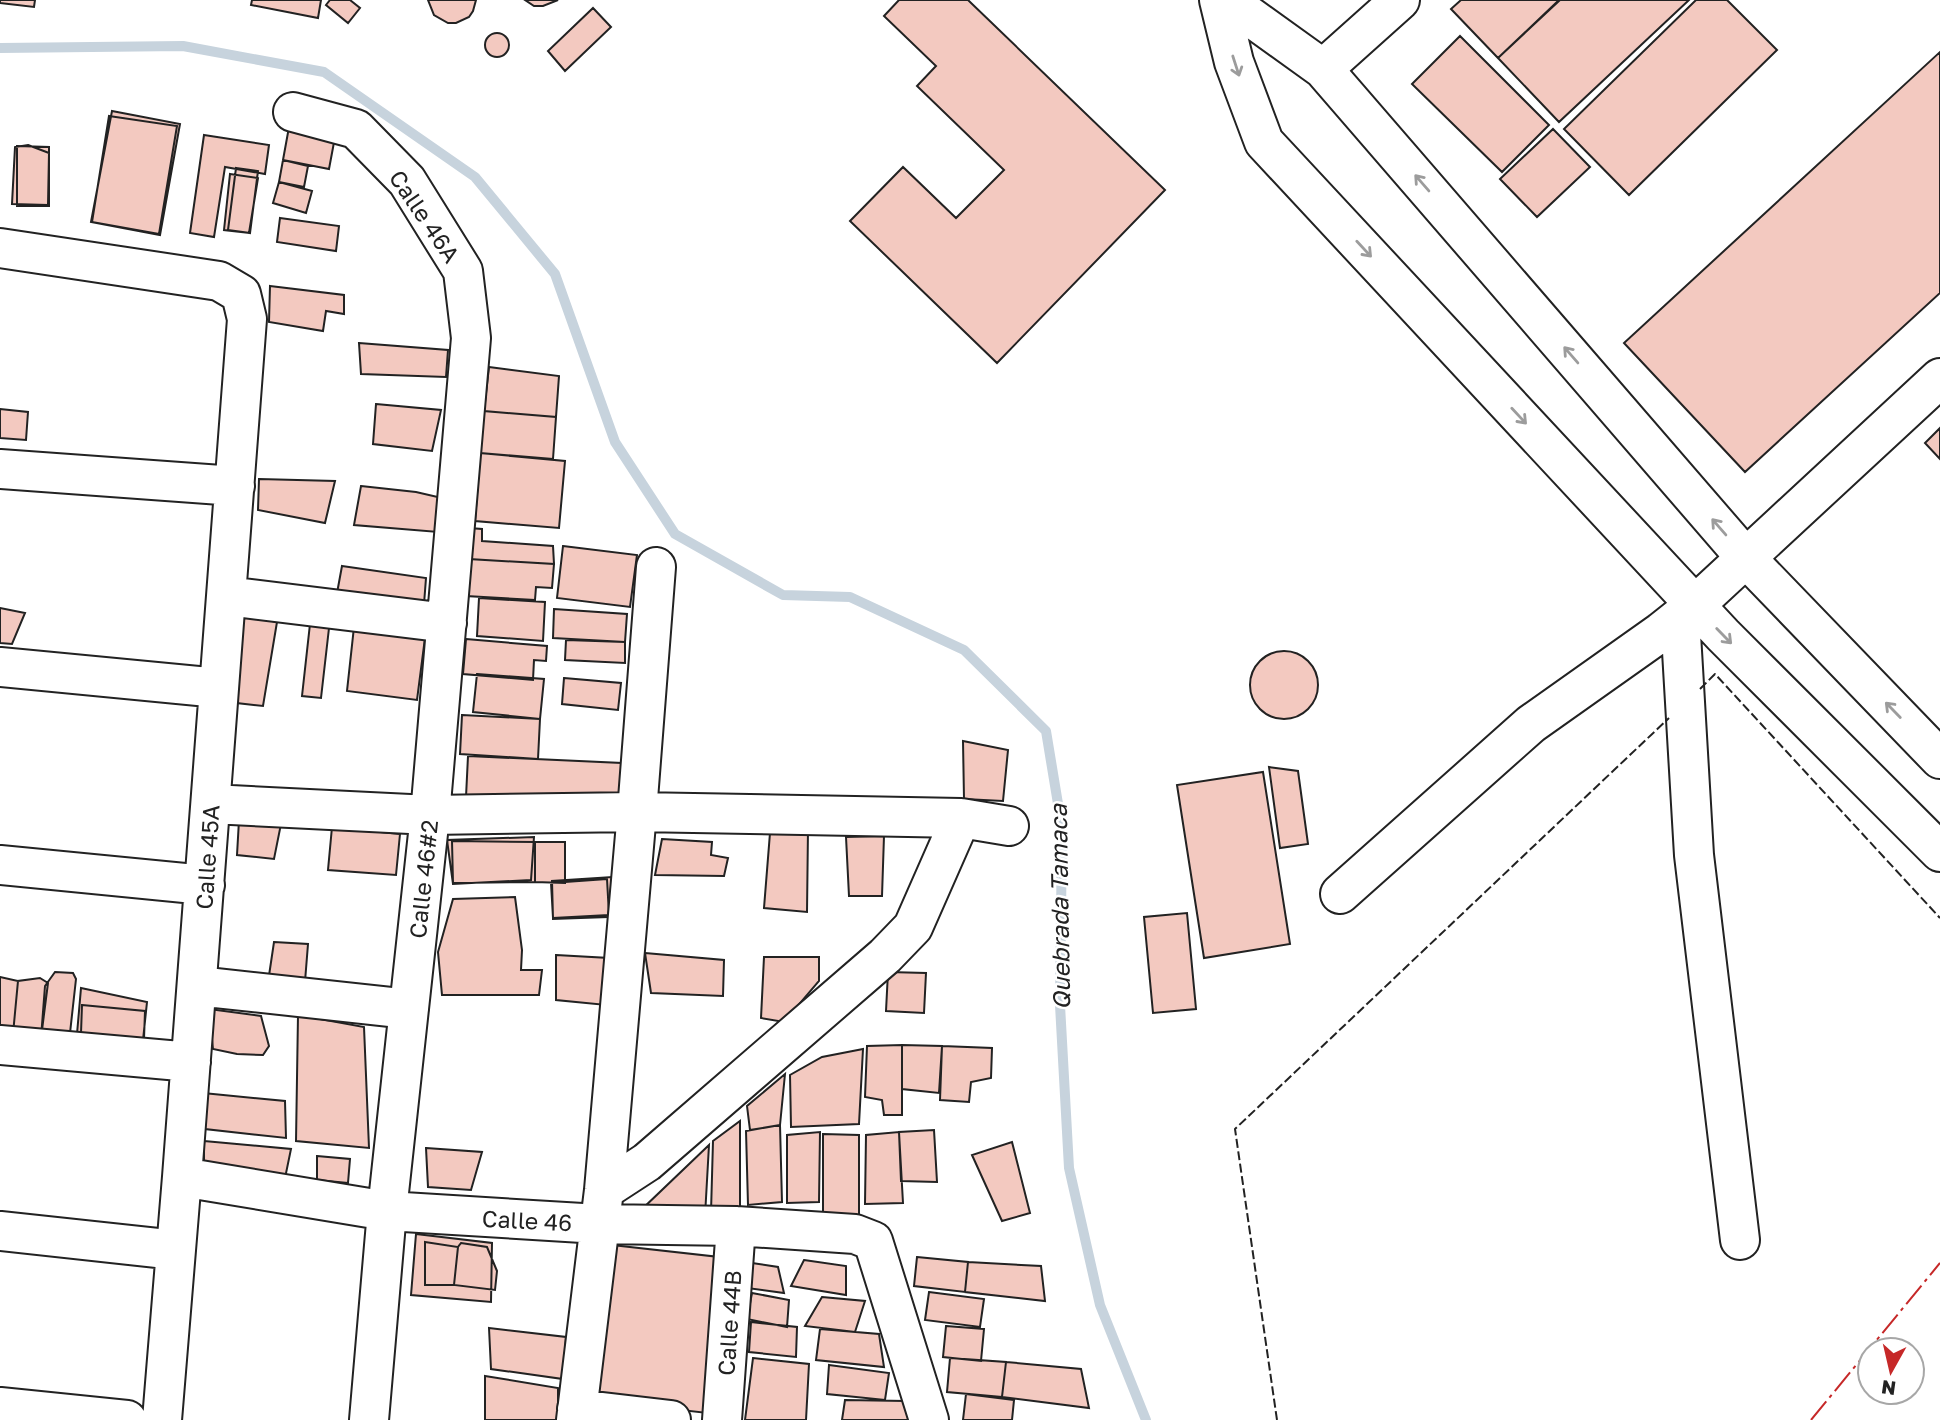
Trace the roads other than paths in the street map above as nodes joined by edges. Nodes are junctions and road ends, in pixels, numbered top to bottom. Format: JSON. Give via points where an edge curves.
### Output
{"nodes":[{"id":1,"x":1219,"y":0,"type":"edge"},
{"id":2,"x":1227,"y":0,"type":"edge"},
{"id":3,"x":1400,"y":0,"type":"edge"},
{"id":4,"x":1323,"y":69,"type":"junction"},
{"id":5,"x":293,"y":112,"type":"dead end"},
{"id":6,"x":0,"y":248,"type":"edge"},
{"id":7,"x":471,"y":338,"type":"joint"},
{"id":8,"x":1940,"y":378,"type":"edge"},
{"id":9,"x":0,"y":469,"type":"edge"},
{"id":10,"x":235,"y":486,"type":"junction"},
{"id":11,"x":1745,"y":557,"type":"junction"},
{"id":12,"x":656,"y":567,"type":"dead end"},
{"id":13,"x":227,"y":596,"type":"junction"},
{"id":14,"x":1687,"y":611,"type":"junction"},
{"id":15,"x":447,"y":623,"type":"junction"},
{"id":16,"x":0,"y":667,"type":"edge"},
{"id":17,"x":219,"y":688,"type":"junction"},
{"id":18,"x":1940,"y":759,"type":"edge"},
{"id":19,"x":211,"y":804,"type":"junction"},
{"id":20,"x":637,"y":812,"type":"junction"},
{"id":21,"x":430,"y":815,"type":"junction"},
{"id":22,"x":961,"y":818,"type":"junction"},
{"id":23,"x":1009,"y":826,"type":"dead end"},
{"id":24,"x":1940,"y":852,"type":"edge"},
{"id":25,"x":0,"y":865,"type":"edge"},
{"id":26,"x":205,"y":885,"type":"junction"},
{"id":27,"x":1340,"y":894,"type":"dead end"},
{"id":28,"x":197,"y":986,"type":"junction"},
{"id":29,"x":409,"y":1009,"type":"junction"},
{"id":30,"x":0,"y":1045,"type":"edge"},
{"id":31,"x":191,"y":1062,"type":"junction"},
{"id":32,"x":182,"y":1177,"type":"junction"},
{"id":33,"x":601,"y":1207,"type":"junction"},
{"id":34,"x":387,"y":1211,"type":"junction"},
{"id":35,"x":736,"y":1226,"type":"junction"},
{"id":36,"x":0,"y":1231,"type":"edge"},
{"id":37,"x":1740,"y":1240,"type":"dead end"},
{"id":38,"x":176,"y":1250,"type":"junction"},
{"id":39,"x":0,"y":1406,"type":"edge"},
{"id":40,"x":577,"y":1414,"type":"edge"},
{"id":41,"x":127,"y":1420,"type":"edge"},
{"id":42,"x":162,"y":1420,"type":"edge"},
{"id":43,"x":369,"y":1420,"type":"edge"},
{"id":44,"x":671,"y":1420,"type":"edge"},
{"id":45,"x":722,"y":1420,"type":"edge"},
{"id":46,"x":929,"y":1420,"type":"edge"}],
"edges":[{"from":1,"to":14,"type":"street","one_way":true,"via":[[1234,62],[1264,142]]},
{"from":2,"to":4,"type":"street"},
{"from":3,"to":4,"type":"street"},
{"from":11,"to":4,"type":"street","one_way":true},
{"from":5,"to":7,"type":"street","name":"Calle 46A","via":[[356,129],[407,181],[463,271]]},
{"from":6,"to":10,"type":"street","name":"Calle 45A","via":[[219,281],[240,294],[247,319]]},
{"from":7,"to":15,"type":"street","name":"Calle 46#2"},
{"from":8,"to":11,"type":"street"},
{"from":9,"to":10,"type":"street"},
{"from":10,"to":13,"type":"street","name":"Calle 45A"},
{"from":11,"to":14,"type":"street"},
{"from":18,"to":11,"type":"street","one_way":true},
{"from":12,"to":20,"type":"street"},
{"from":13,"to":15,"type":"street"},
{"from":13,"to":17,"type":"street","name":"Calle 45A"},
{"from":14,"to":24,"type":"street","one_way":true},
{"from":14,"to":27,"type":"street","via":[[1531,724]]},
{"from":14,"to":37,"type":"street","via":[[1694,855]]},
{"from":15,"to":21,"type":"street","name":"Calle 46#2"},
{"from":16,"to":17,"type":"street"},
{"from":17,"to":19,"type":"street","name":"Calle 45A"},
{"from":19,"to":21,"type":"street"},
{"from":19,"to":26,"type":"street","name":"Calle 45A"},
{"from":20,"to":21,"type":"street"},
{"from":20,"to":22,"type":"street"},
{"from":20,"to":33,"type":"street"},
{"from":21,"to":29,"type":"street","name":"Calle 46#2"},
{"from":22,"to":23,"type":"street"},
{"from":22,"to":33,"type":"street","via":[[914,927]]},
{"from":25,"to":26,"type":"street"},
{"from":26,"to":28,"type":"street","name":"Calle 45A"},
{"from":28,"to":29,"type":"street"},
{"from":28,"to":31,"type":"street","name":"Calle 45A"},
{"from":29,"to":34,"type":"street","name":"Calle 46#2"},
{"from":30,"to":31,"type":"street"},
{"from":31,"to":32,"type":"street","name":"Calle 45A"},
{"from":32,"to":34,"type":"street","name":"Calle 46"},
{"from":32,"to":38,"type":"street","name":"Calle 45A"},
{"from":33,"to":34,"type":"street","name":"Calle 46"},
{"from":33,"to":35,"type":"street","name":"Calle 46"},
{"from":33,"to":40,"type":"street"},
{"from":34,"to":43,"type":"street","name":"Calle 46#2"},
{"from":35,"to":45,"type":"street","name":"Calle 44B"},
{"from":35,"to":46,"type":"street","name":"Calle 46","via":[[855,1234],[873,1241]]},
{"from":36,"to":38,"type":"street"},
{"from":38,"to":42,"type":"street","name":"Calle 45A"},
{"from":39,"to":41,"type":"street"},
{"from":40,"to":44,"type":"street"}]}
